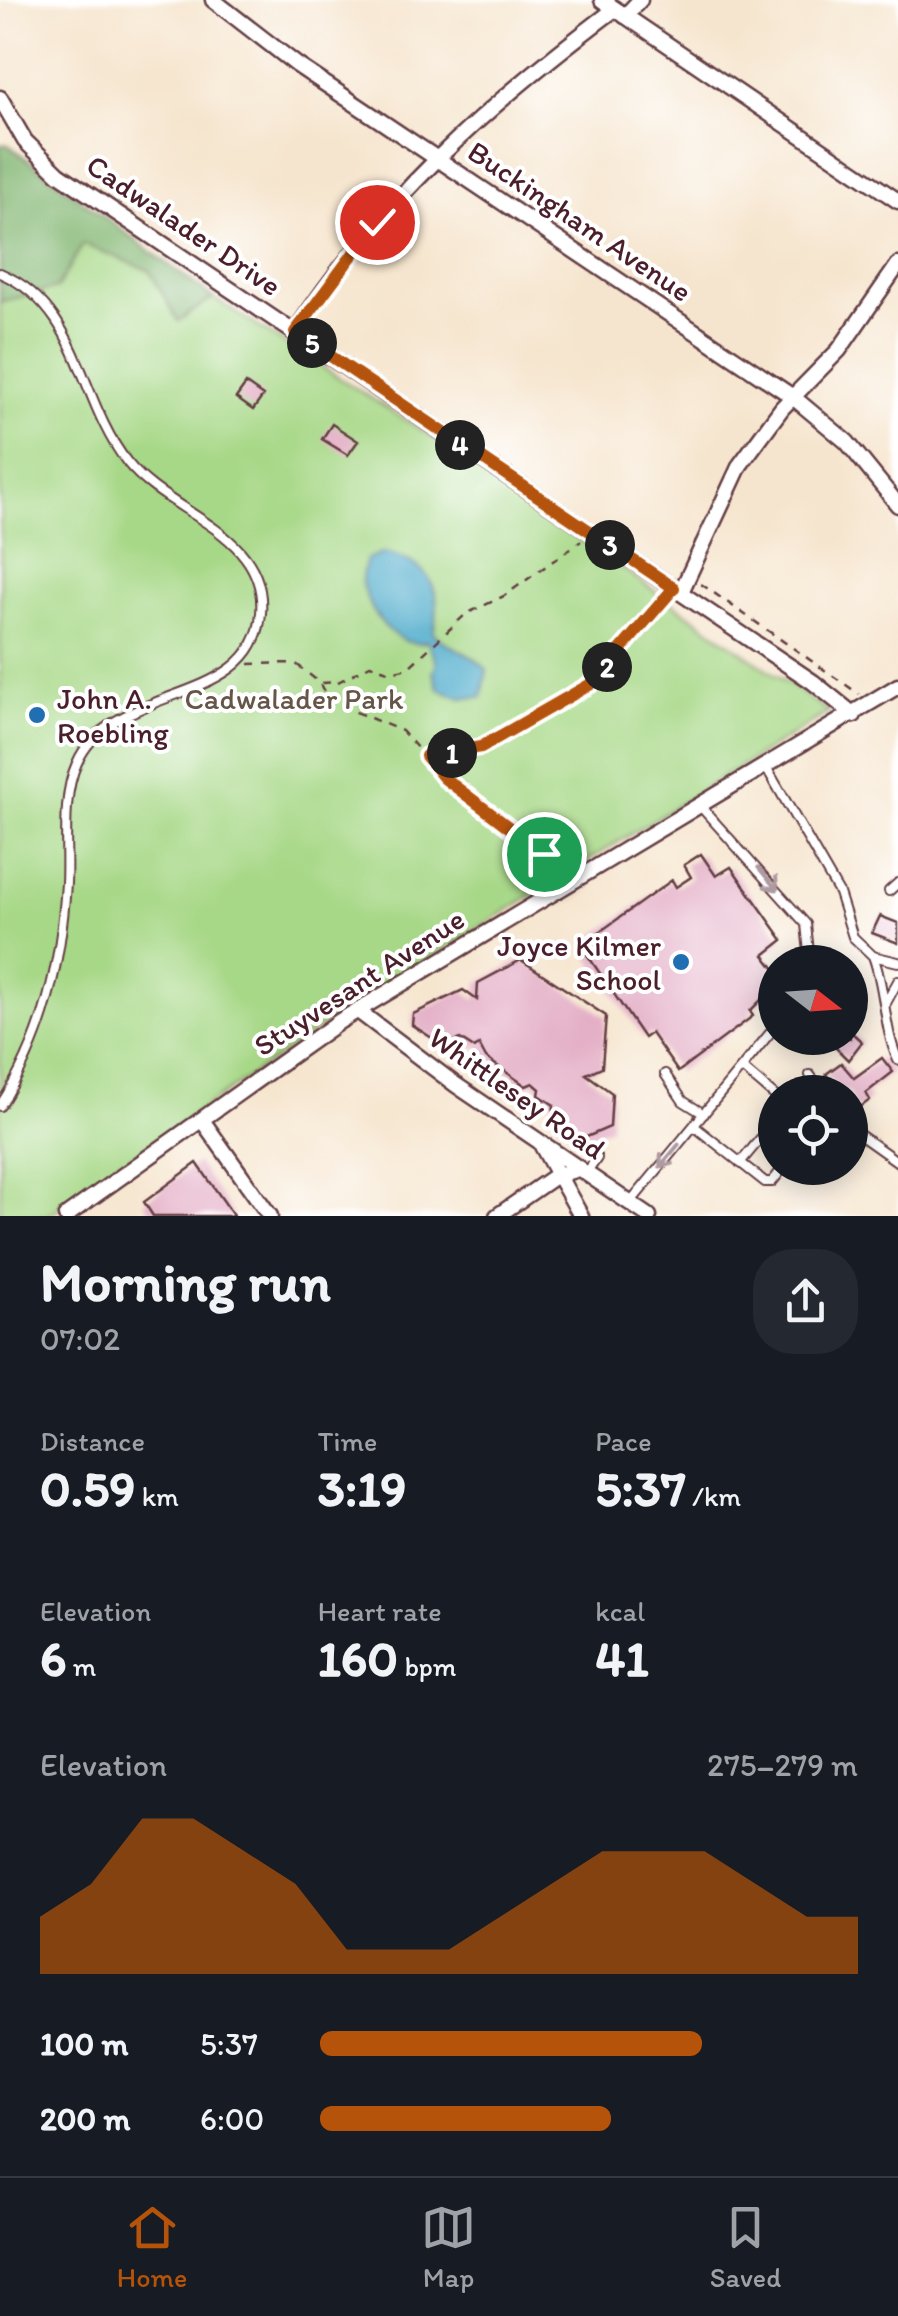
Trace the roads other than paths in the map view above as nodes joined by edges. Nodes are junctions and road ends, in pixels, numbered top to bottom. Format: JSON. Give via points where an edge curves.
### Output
{"nodes":[{"id":1,"x":213,"y":0,"type":"edge"},
{"id":2,"x":602,"y":0,"type":"edge"},
{"id":3,"x":640,"y":0,"type":"edge"},
{"id":4,"x":620,"y":13,"type":"junction"},
{"id":5,"x":0,"y":98,"type":"edge"},
{"id":6,"x":435,"y":156,"type":"junction"},
{"id":7,"x":898,"y":201,"type":"edge"},
{"id":8,"x":898,"y":264,"type":"edge"},
{"id":9,"x":0,"y":273,"type":"edge"},
{"id":10,"x":295,"y":332,"type":"junction"},
{"id":11,"x":793,"y":397,"type":"junction"},
{"id":12,"x":898,"y":506,"type":"edge"},
{"id":13,"x":677,"y":590,"type":"junction"},
{"id":14,"x":898,"y":686,"type":"edge"},
{"id":15,"x":854,"y":714,"type":"junction"},
{"id":16,"x":766,"y":767,"type":"junction"},
{"id":17,"x":702,"y":808,"type":"junction"},
{"id":18,"x":898,"y":882,"type":"edge"},
{"id":19,"x":889,"y":891,"type":"dead end"},
{"id":20,"x":808,"y":945,"type":"edge"},
{"id":21,"x":873,"y":956,"type":"junction"},
{"id":22,"x":898,"y":962,"type":"edge"},
{"id":23,"x":898,"y":981,"type":"edge"},
{"id":24,"x":886,"y":1003,"type":"junction"},
{"id":25,"x":358,"y":1011,"type":"junction"},
{"id":26,"x":758,"y":1048,"type":"edge"},
{"id":27,"x":898,"y":1060,"type":"edge"},
{"id":28,"x":742,"y":1068,"type":"junction"},
{"id":29,"x":666,"y":1074,"type":"dead end"},
{"id":30,"x":758,"y":1082,"type":"edge"},
{"id":31,"x":0,"y":1106,"type":"edge"},
{"id":32,"x":704,"y":1114,"type":"junction"},
{"id":33,"x":202,"y":1120,"type":"junction"},
{"id":34,"x":694,"y":1126,"type":"junction"},
{"id":35,"x":868,"y":1138,"type":"edge"},
{"id":36,"x":758,"y":1141,"type":"edge"},
{"id":37,"x":542,"y":1145,"type":"junction"},
{"id":38,"x":597,"y":1158,"type":"dead end"},
{"id":39,"x":898,"y":1162,"type":"edge"},
{"id":40,"x":740,"y":1163,"type":"junction"},
{"id":41,"x":582,"y":1171,"type":"junction"},
{"id":42,"x":556,"y":1176,"type":"junction"},
{"id":43,"x":758,"y":1177,"type":"edge"},
{"id":44,"x":630,"y":1203,"type":"junction"},
{"id":45,"x":66,"y":1216,"type":"edge"},
{"id":46,"x":270,"y":1216,"type":"edge"},
{"id":47,"x":497,"y":1216,"type":"edge"},
{"id":48,"x":580,"y":1216,"type":"edge"},
{"id":49,"x":649,"y":1216,"type":"edge"}],
"edges":[{"from":1,"to":6,"type":"street","name":"Buckingham Avenue"},
{"from":2,"to":4,"type":"street"},
{"from":3,"to":4,"type":"street"},
{"from":4,"to":6,"type":"street","via":[[497,100]]},
{"from":4,"to":7,"type":"street"},
{"from":5,"to":10,"type":"street","name":"Cadwalader Drive","via":[[25,140],[59,174]]},
{"from":6,"to":10,"type":"street","via":[[344,261]]},
{"from":6,"to":11,"type":"street","name":"Buckingham Avenue"},
{"from":8,"to":11,"type":"street","via":[[839,350]]},
{"from":9,"to":31,"type":"lane","via":[[49,305],[112,439],[137,473],[248,558],[260,586],[261,616],[255,637],[232,667],[206,684],[122,715],[76,763],[54,979],[35,1040]]},
{"from":10,"to":13,"type":"street","name":"Cadwalader Drive"},
{"from":11,"to":12,"type":"street","name":"Buckingham Avenue","via":[[846,442]]},
{"from":11,"to":13,"type":"street","via":[[724,491],[690,576]]},
{"from":13,"to":15,"type":"street","name":"Cadwalader Drive"},
{"from":14,"to":15,"type":"street","name":"Stuyvesant Avenue"},
{"from":15,"to":16,"type":"street","name":"Stuyvesant Avenue"},
{"from":16,"to":17,"type":"street","name":"Stuyvesant Avenue"},
{"from":16,"to":21,"type":"lane","via":[[839,893],[853,937]]},
{"from":17,"to":20,"type":"lane","one_way":true,"via":[[806,924]]},
{"from":17,"to":25,"type":"street","name":"Stuyvesant Avenue"},
{"from":18,"to":19,"type":"lane"},
{"from":21,"to":22,"type":"lane"},
{"from":21,"to":24,"type":"lane"},
{"from":23,"to":24,"type":"lane"},
{"from":24,"to":27,"type":"lane"},
{"from":25,"to":33,"type":"street","name":"Stuyvesant Avenue"},
{"from":25,"to":37,"type":"street","name":"Whittlesey Road"},
{"from":26,"to":28,"type":"lane"},
{"from":28,"to":30,"type":"lane"},
{"from":28,"to":32,"type":"lane"},
{"from":29,"to":32,"type":"lane","via":[[683,1101]]},
{"from":32,"to":34,"type":"lane"},
{"from":33,"to":45,"type":"street","name":"Stuyvesant Avenue"},
{"from":33,"to":46,"type":"street"},
{"from":34,"to":40,"type":"lane"},
{"from":34,"to":44,"type":"lane","one_way":true},
{"from":35,"to":39,"type":"lane"},
{"from":36,"to":40,"type":"lane"},
{"from":37,"to":41,"type":"street","name":"Whittlesey Road"},
{"from":37,"to":42,"type":"street"},
{"from":38,"to":41,"type":"lane"},
{"from":40,"to":43,"type":"lane"},
{"from":41,"to":42,"type":"street"},
{"from":41,"to":44,"type":"street","name":"Whittlesey Road"},
{"from":42,"to":47,"type":"street"},
{"from":42,"to":48,"type":"street"},
{"from":44,"to":49,"type":"street","name":"Whittlesey Road"}]}
